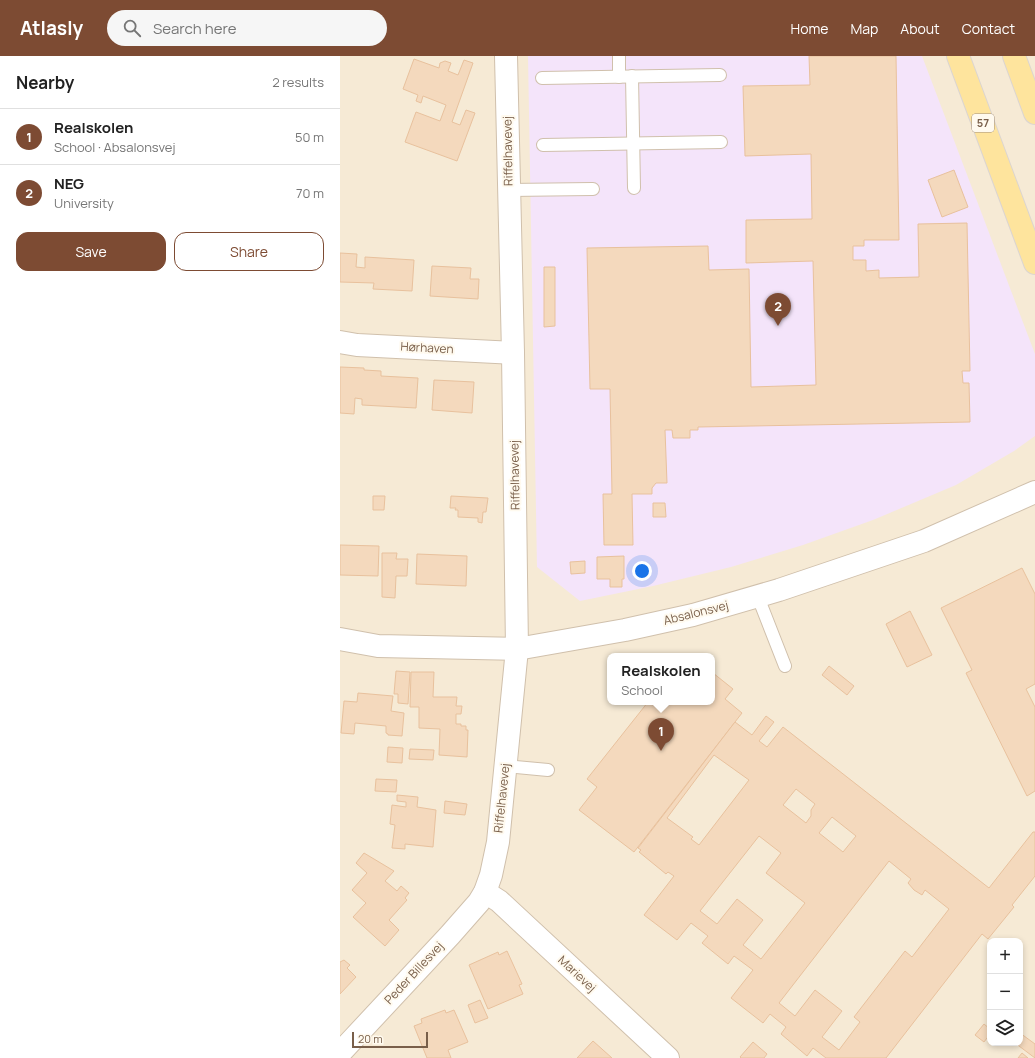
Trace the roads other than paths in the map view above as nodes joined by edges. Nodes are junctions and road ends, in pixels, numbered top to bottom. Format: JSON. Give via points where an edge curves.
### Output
{"nodes":[{"id":1,"x":506,"y":56,"type":"edge"},
{"id":2,"x":619,"y":56,"type":"edge"},
{"id":3,"x":958,"y":56,"type":"edge"},
{"id":4,"x":1014,"y":56,"type":"edge"},
{"id":5,"x":720,"y":75,"type":"dead end"},
{"id":6,"x":619,"y":76,"type":"junction"},
{"id":7,"x":632,"y":76,"type":"junction"},
{"id":8,"x":542,"y":78,"type":"dead end"},
{"id":9,"x":1035,"y":113,"type":"edge"},
{"id":10,"x":721,"y":142,"type":"dead end"},
{"id":11,"x":634,"y":144,"type":"junction"},
{"id":12,"x":543,"y":145,"type":"dead end"},
{"id":13,"x":634,"y":188,"type":"dead end"},
{"id":14,"x":594,"y":189,"type":"dead end"},
{"id":15,"x":509,"y":190,"type":"junction"},
{"id":16,"x":1035,"y":263,"type":"edge"},
{"id":17,"x":340,"y":342,"type":"edge"},
{"id":18,"x":513,"y":353,"type":"junction"},
{"id":19,"x":1035,"y":492,"type":"edge"},
{"id":20,"x":758,"y":597,"type":"junction"},
{"id":21,"x":340,"y":639,"type":"edge"},
{"id":22,"x":517,"y":649,"type":"junction"},
{"id":23,"x":785,"y":666,"type":"dead end"},
{"id":24,"x":506,"y":766,"type":"junction"},
{"id":25,"x":548,"y":770,"type":"dead end"},
{"id":26,"x":485,"y":892,"type":"junction"},
{"id":27,"x":340,"y":1053,"type":"edge"},
{"id":28,"x":668,"y":1058,"type":"edge"}],
"edges":[{"from":1,"to":15,"type":"street","name":"Riffelhavevej"},
{"from":2,"to":6,"type":"lane"},
{"from":3,"to":16,"type":"main road","number":"57"},
{"from":4,"to":9,"type":"main road"},
{"from":5,"to":7,"type":"lane"},
{"from":6,"to":7,"type":"lane"},
{"from":6,"to":8,"type":"lane"},
{"from":7,"to":11,"type":"lane"},
{"from":10,"to":11,"type":"lane"},
{"from":11,"to":12,"type":"lane"},
{"from":11,"to":13,"type":"lane"},
{"from":14,"to":15,"type":"lane"},
{"from":15,"to":18,"type":"street","name":"Riffelhavevej"},
{"from":17,"to":18,"type":"street","name":"Hørhaven"},
{"from":18,"to":22,"type":"street","name":"Riffelhavevej"},
{"from":19,"to":20,"type":"street","name":"Absalonsvej","via":[[924,541]]},
{"from":20,"to":22,"type":"street","name":"Absalonsvej","via":[[694,615],[625,630]]},
{"from":20,"to":23,"type":"lane"},
{"from":21,"to":22,"type":"street","name":"Absalonsvej","via":[[378,646]]},
{"from":22,"to":24,"type":"street","name":"Riffelhavevej"},
{"from":24,"to":25,"type":"lane"},
{"from":24,"to":26,"type":"street","name":"Riffelhavevej","via":[[498,842]]},
{"from":26,"to":27,"type":"street","name":"Peder Billesvej","via":[[450,935]]},
{"from":26,"to":28,"type":"street","name":"Marievej","via":[[499,901]]}]}
